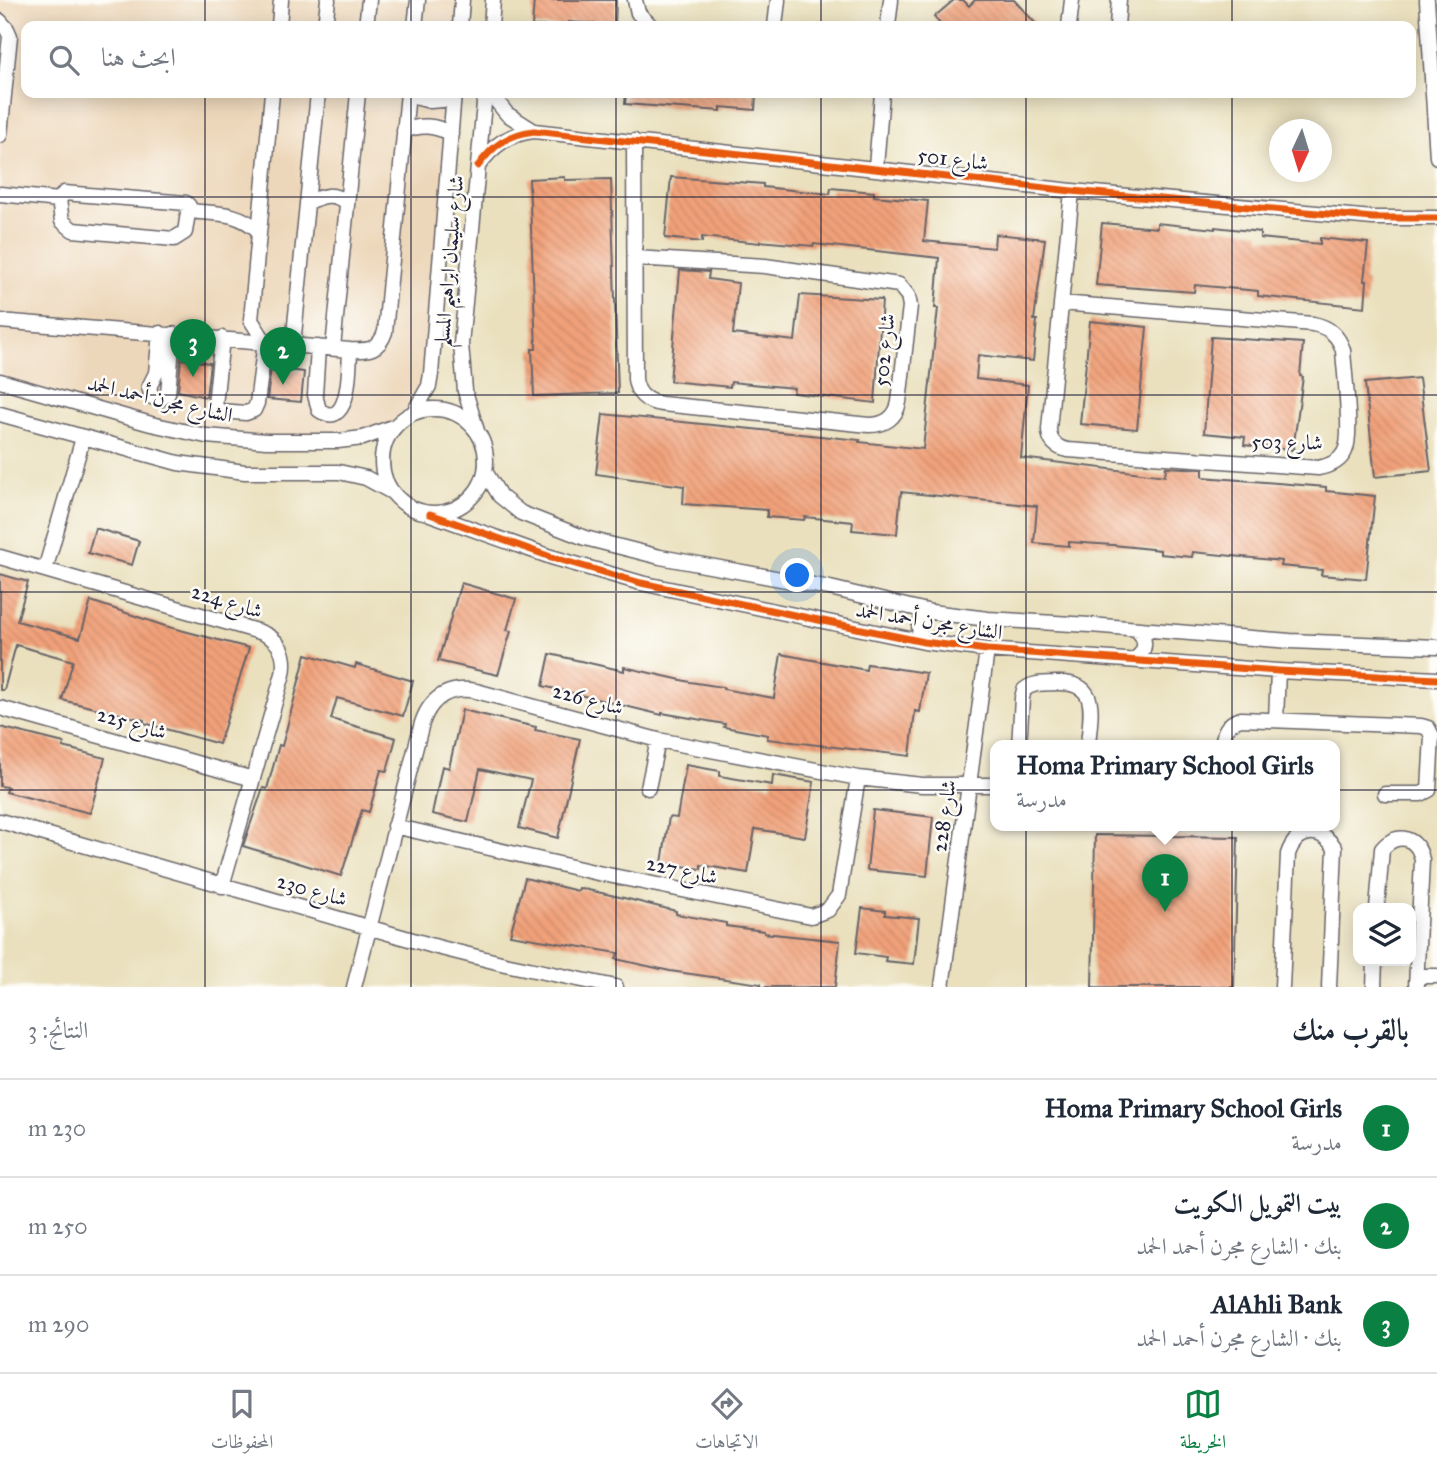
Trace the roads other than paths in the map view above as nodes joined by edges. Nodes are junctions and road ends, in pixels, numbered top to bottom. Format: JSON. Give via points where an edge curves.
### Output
{"nodes":[{"id":1,"x":281,"y":0,"type":"edge"},
{"id":2,"x":328,"y":0,"type":"edge"},
{"id":3,"x":369,"y":0,"type":"edge"},
{"id":4,"x":418,"y":0,"type":"edge"},
{"id":5,"x":463,"y":0,"type":"edge"},
{"id":6,"x":493,"y":0,"type":"edge"},
{"id":7,"x":635,"y":0,"type":"edge"},
{"id":8,"x":778,"y":0,"type":"edge"},
{"id":9,"x":891,"y":0,"type":"edge"},
{"id":10,"x":1072,"y":0,"type":"edge"},
{"id":11,"x":1119,"y":0,"type":"edge"},
{"id":12,"x":1427,"y":0,"type":"edge"},
{"id":13,"x":279,"y":21,"type":"edge"},
{"id":14,"x":326,"y":21,"type":"edge"},
{"id":15,"x":367,"y":21,"type":"edge"},
{"id":16,"x":416,"y":21,"type":"edge"},
{"id":17,"x":461,"y":21,"type":"edge"},
{"id":18,"x":491,"y":21,"type":"edge"},
{"id":19,"x":646,"y":21,"type":"edge"},
{"id":20,"x":776,"y":21,"type":"edge"},
{"id":21,"x":889,"y":21,"type":"edge"},
{"id":22,"x":1070,"y":21,"type":"edge"},
{"id":23,"x":1117,"y":21,"type":"edge"},
{"id":24,"x":0,"y":22,"type":"edge"},
{"id":25,"x":1433,"y":22,"type":"edge"},
{"id":26,"x":272,"y":98,"type":"edge"},
{"id":27,"x":318,"y":98,"type":"edge"},
{"id":28,"x":358,"y":98,"type":"edge"},
{"id":29,"x":408,"y":98,"type":"edge"},
{"id":30,"x":419,"y":98,"type":"edge"},
{"id":31,"x":446,"y":98,"type":"edge"},
{"id":32,"x":454,"y":98,"type":"edge"},
{"id":33,"x":485,"y":98,"type":"edge"},
{"id":34,"x":494,"y":98,"type":"edge"},
{"id":35,"x":882,"y":98,"type":"edge"},
{"id":36,"x":404,"y":131,"type":"junction"},
{"id":37,"x":534,"y":131,"type":"junction"},
{"id":38,"x":451,"y":134,"type":"junction"},
{"id":39,"x":0,"y":135,"type":"edge"},
{"id":40,"x":634,"y":141,"type":"junction"},
{"id":41,"x":1437,"y":157,"type":"edge"},
{"id":42,"x":478,"y":166,"type":"junction"},
{"id":43,"x":876,"y":167,"type":"junction"},
{"id":44,"x":1072,"y":191,"type":"junction"},
{"id":45,"x":0,"y":194,"type":"edge"},
{"id":46,"x":59,"y":200,"type":"junction"},
{"id":47,"x":307,"y":203,"type":"junction"},
{"id":48,"x":347,"y":203,"type":"junction"},
{"id":49,"x":189,"y":211,"type":"junction"},
{"id":50,"x":1437,"y":218,"type":"edge"},
{"id":51,"x":259,"y":231,"type":"junction"},
{"id":52,"x":635,"y":258,"type":"junction"},
{"id":53,"x":1061,"y":303,"type":"junction"},
{"id":54,"x":251,"y":320,"type":"junction"},
{"id":55,"x":0,"y":321,"type":"edge"},
{"id":56,"x":227,"y":339,"type":"junction"},
{"id":57,"x":265,"y":342,"type":"junction"},
{"id":58,"x":293,"y":345,"type":"junction"},
{"id":59,"x":325,"y":347,"type":"junction"},
{"id":60,"x":350,"y":350,"type":"junction"},
{"id":61,"x":0,"y":381,"type":"edge"},
{"id":62,"x":414,"y":412,"type":"junction"},
{"id":63,"x":0,"y":414,"type":"edge"},
{"id":64,"x":395,"y":426,"type":"junction"},
{"id":65,"x":477,"y":431,"type":"junction"},
{"id":66,"x":83,"y":438,"type":"junction"},
{"id":67,"x":485,"y":473,"type":"junction"},
{"id":68,"x":390,"y":491,"type":"junction"},
{"id":69,"x":430,"y":513,"type":"junction"},
{"id":70,"x":0,"y":557,"type":"edge"},
{"id":71,"x":45,"y":570,"type":"junction"},
{"id":72,"x":932,"y":612,"type":"junction"},
{"id":73,"x":1135,"y":629,"type":"junction"},
{"id":74,"x":924,"y":642,"type":"junction"},
{"id":75,"x":1437,"y":647,"type":"edge"},
{"id":76,"x":987,"y":650,"type":"junction"},
{"id":77,"x":1133,"y":660,"type":"junction"},
{"id":78,"x":1279,"y":671,"type":"junction"},
{"id":79,"x":1437,"y":678,"type":"edge"},
{"id":80,"x":0,"y":708,"type":"edge"},
{"id":81,"x":1276,"y":720,"type":"junction"},
{"id":82,"x":658,"y":740,"type":"junction"},
{"id":83,"x":1019,"y":740,"type":"edge"},
{"id":84,"x":1088,"y":740,"type":"edge"},
{"id":85,"x":1223,"y":740,"type":"edge"},
{"id":86,"x":858,"y":778,"type":"junction"},
{"id":87,"x":253,"y":779,"type":"junction"},
{"id":88,"x":969,"y":784,"type":"junction"},
{"id":89,"x":990,"y":785,"type":"edge"},
{"id":90,"x":648,"y":788,"type":"dead end"},
{"id":91,"x":1385,"y":794,"type":"dead end"},
{"id":92,"x":0,"y":821,"type":"edge"},
{"id":93,"x":394,"y":826,"type":"junction"},
{"id":94,"x":222,"y":886,"type":"junction"},
{"id":95,"x":1377,"y":903,"type":"edge"},
{"id":96,"x":368,"y":928,"type":"junction"},
{"id":97,"x":1375,"y":966,"type":"edge"},
{"id":98,"x":1437,"y":976,"type":"edge"},
{"id":99,"x":1416,"y":981,"type":"edge"},
{"id":100,"x":573,"y":983,"type":"edge"},
{"id":101,"x":354,"y":987,"type":"edge"},
{"id":102,"x":616,"y":987,"type":"edge"},
{"id":103,"x":942,"y":987,"type":"edge"},
{"id":104,"x":1282,"y":987,"type":"edge"},
{"id":105,"x":1329,"y":987,"type":"edge"},
{"id":106,"x":1374,"y":987,"type":"edge"}],
"edges":[{"from":1,"to":13,"type":"street"},
{"from":2,"to":14,"type":"street"},
{"from":3,"to":15,"type":"street"},
{"from":4,"to":16,"type":"street"},
{"from":5,"to":17,"type":"street"},
{"from":6,"to":18,"type":"street"},
{"from":7,"to":19,"type":"street"},
{"from":8,"to":20,"type":"street"},
{"from":9,"to":21,"type":"street"},
{"from":10,"to":22,"type":"street"},
{"from":11,"to":23,"type":"street"},
{"from":12,"to":25,"type":"street"},
{"from":24,"to":39,"type":"street","via":[[10,36]]},
{"from":25,"to":41,"type":"street"},
{"from":26,"to":51,"type":"street"},
{"from":27,"to":47,"type":"street"},
{"from":28,"to":48,"type":"street"},
{"from":29,"to":36,"type":"street"},
{"from":30,"to":31,"type":"street","via":[[430,102]]},
{"from":32,"to":38,"type":"street","name":"شارع سليمان ابراهيم المسلم"},
{"from":33,"to":42,"type":"street","name":"شارع سليمان ابراهيم المسلم"},
{"from":34,"to":37,"type":"street","name":"شارع 501","via":[[506,114]]},
{"from":35,"to":43,"type":"street"},
{"from":36,"to":38,"type":"street","via":[[423,125]]},
{"from":36,"to":60,"type":"street","via":[[385,332],[373,349]]},
{"from":37,"to":40,"type":"street","name":"شارع 501"},
{"from":37,"to":42,"type":"street","name":"شارع 501","via":[[505,139]]},
{"from":38,"to":62,"type":"street","name":"شارع سليمان ابراهيم المسلم","via":[[431,374]]},
{"from":40,"to":43,"type":"street","name":"شارع 501"},
{"from":40,"to":52,"type":"street","name":"شارع 502"},
{"from":42,"to":65,"type":"street","name":"شارع سليمان ابراهيم المسلم","via":[[461,344],[465,391]]},
{"from":43,"to":44,"type":"street","name":"شارع 501"},
{"from":44,"to":50,"type":"street","name":"شارع 501","via":[[1382,218]]},
{"from":44,"to":53,"type":"street","name":"شارع 503"},
{"from":45,"to":46,"type":"street"},
{"from":46,"to":49,"type":"street","via":[[64,193],[182,202]]},
{"from":46,"to":49,"type":"street","via":[[62,221],[73,230],[161,238],[182,236]]},
{"from":47,"to":48,"type":"street","via":[[327,194]]},
{"from":47,"to":58,"type":"street"},
{"from":48,"to":59,"type":"street"},
{"from":49,"to":51,"type":"street","via":[[235,215]]},
{"from":51,"to":54,"type":"street"},
{"from":52,"to":52,"type":"street","name":"شارع 502","via":[[635,379],[646,399],[869,425],[883,424],[894,415],[909,306],[899,285],[765,266]]},
{"from":53,"to":53,"type":"street","name":"شارع 503","via":[[1049,429],[1057,446],[1318,468],[1334,464],[1345,452],[1343,350],[1328,329],[1314,324]]},
{"from":54,"to":56,"type":"street"},
{"from":54,"to":57,"type":"street"},
{"from":55,"to":56,"type":"street"},
{"from":56,"to":57,"type":"street"},
{"from":56,"to":57,"type":"street","via":[[214,397],[219,411],[254,410]]},
{"from":57,"to":58,"type":"street"},
{"from":58,"to":59,"type":"street"},
{"from":59,"to":60,"type":"street"},
{"from":59,"to":60,"type":"street","via":[[315,401],[319,410],[328,414],[338,411],[345,401]]},
{"from":61,"to":64,"type":"street","name":"الشارع مجرن أحمد الحمد","via":[[206,436],[338,441]]},
{"from":62,"to":64,"type":"street"},
{"from":62,"to":65,"type":"street","via":[[449,411]]},
{"from":63,"to":66,"type":"street"},
{"from":64,"to":68,"type":"street","via":[[382,458]]},
{"from":65,"to":67,"type":"street","via":[[485,452]]},
{"from":66,"to":68,"type":"street","via":[[211,469],[353,474]]},
{"from":66,"to":71,"type":"street"},
{"from":67,"to":69,"type":"street","via":[[471,499],[452,510]]},
{"from":67,"to":72,"type":"street","name":"الشارع مجرن أحمد الحمد","via":[[500,496],[521,513],[585,538]]},
{"from":68,"to":69,"type":"street","via":[[408,506]]},
{"from":69,"to":74,"type":"street","name":"الشارع مجرن أحمد الحمد","via":[[551,557],[641,583]]},
{"from":70,"to":71,"type":"street","name":"شارع 224"},
{"from":71,"to":87,"type":"street","name":"شارع 224","via":[[275,640],[285,665]]},
{"from":72,"to":73,"type":"street","name":"الشارع مجرن أحمد الحمد"},
{"from":72,"to":74,"type":"street","via":[[919,624]]},
{"from":73,"to":75,"type":"street","name":"الشارع مجرن أحمد الحمد"},
{"from":73,"to":77,"type":"street","via":[[1144,645]]},
{"from":74,"to":76,"type":"street","name":"الشارع مجرن أحمد الحمد"},
{"from":76,"to":77,"type":"street","name":"الشارع مجرن أحمد الحمد"},
{"from":76,"to":88,"type":"street","name":"شارع 228"},
{"from":77,"to":78,"type":"street","name":"الشارع مجرن أحمد الحمد"},
{"from":78,"to":79,"type":"street","name":"الشارع مجرن أحمد الحمد"},
{"from":78,"to":81,"type":"street"},
{"from":80,"to":87,"type":"street","name":"شارع 225"},
{"from":81,"to":85,"type":"street","via":[[1234,721]]},
{"from":81,"to":91,"type":"street","via":[[1428,728],[1432,736],[1429,790]]},
{"from":82,"to":86,"type":"street","name":"شارع 226"},
{"from":82,"to":90,"type":"street"},
{"from":82,"to":93,"type":"street","name":"شارع 226","via":[[476,691],[446,692],[425,713]]},
{"from":83,"to":84,"type":"street","via":[[1024,690],[1036,684],[1065,683],[1082,687],[1089,696]]},
{"from":86,"to":88,"type":"street","name":"شارع 226","via":[[922,785]]},
{"from":86,"to":93,"type":"street","name":"شارع 227","via":[[839,895],[828,910],[811,916]]},
{"from":87,"to":94,"type":"street","name":"شارع 224"},
{"from":88,"to":89,"type":"street","name":"شارع 226"},
{"from":88,"to":103,"type":"street","name":"شارع 228"},
{"from":92,"to":94,"type":"street","name":"شارع 230"},
{"from":93,"to":96,"type":"street","name":"شارع 226"},
{"from":94,"to":96,"type":"street","name":"شارع 230"},
{"from":95,"to":99,"type":"street","via":[[1382,849],[1388,842],[1406,838],[1415,843],[1422,860]]},
{"from":96,"to":100,"type":"street","name":"شارع 230"},
{"from":96,"to":101,"type":"street","name":"شارع 226"},
{"from":97,"to":106,"type":"street"},
{"from":98,"to":99,"type":"street"},
{"from":100,"to":102,"type":"street","name":"شارع 230"},
{"from":104,"to":105,"type":"street","via":[[1288,854],[1299,836],[1309,833],[1329,839],[1335,848]]}]}
